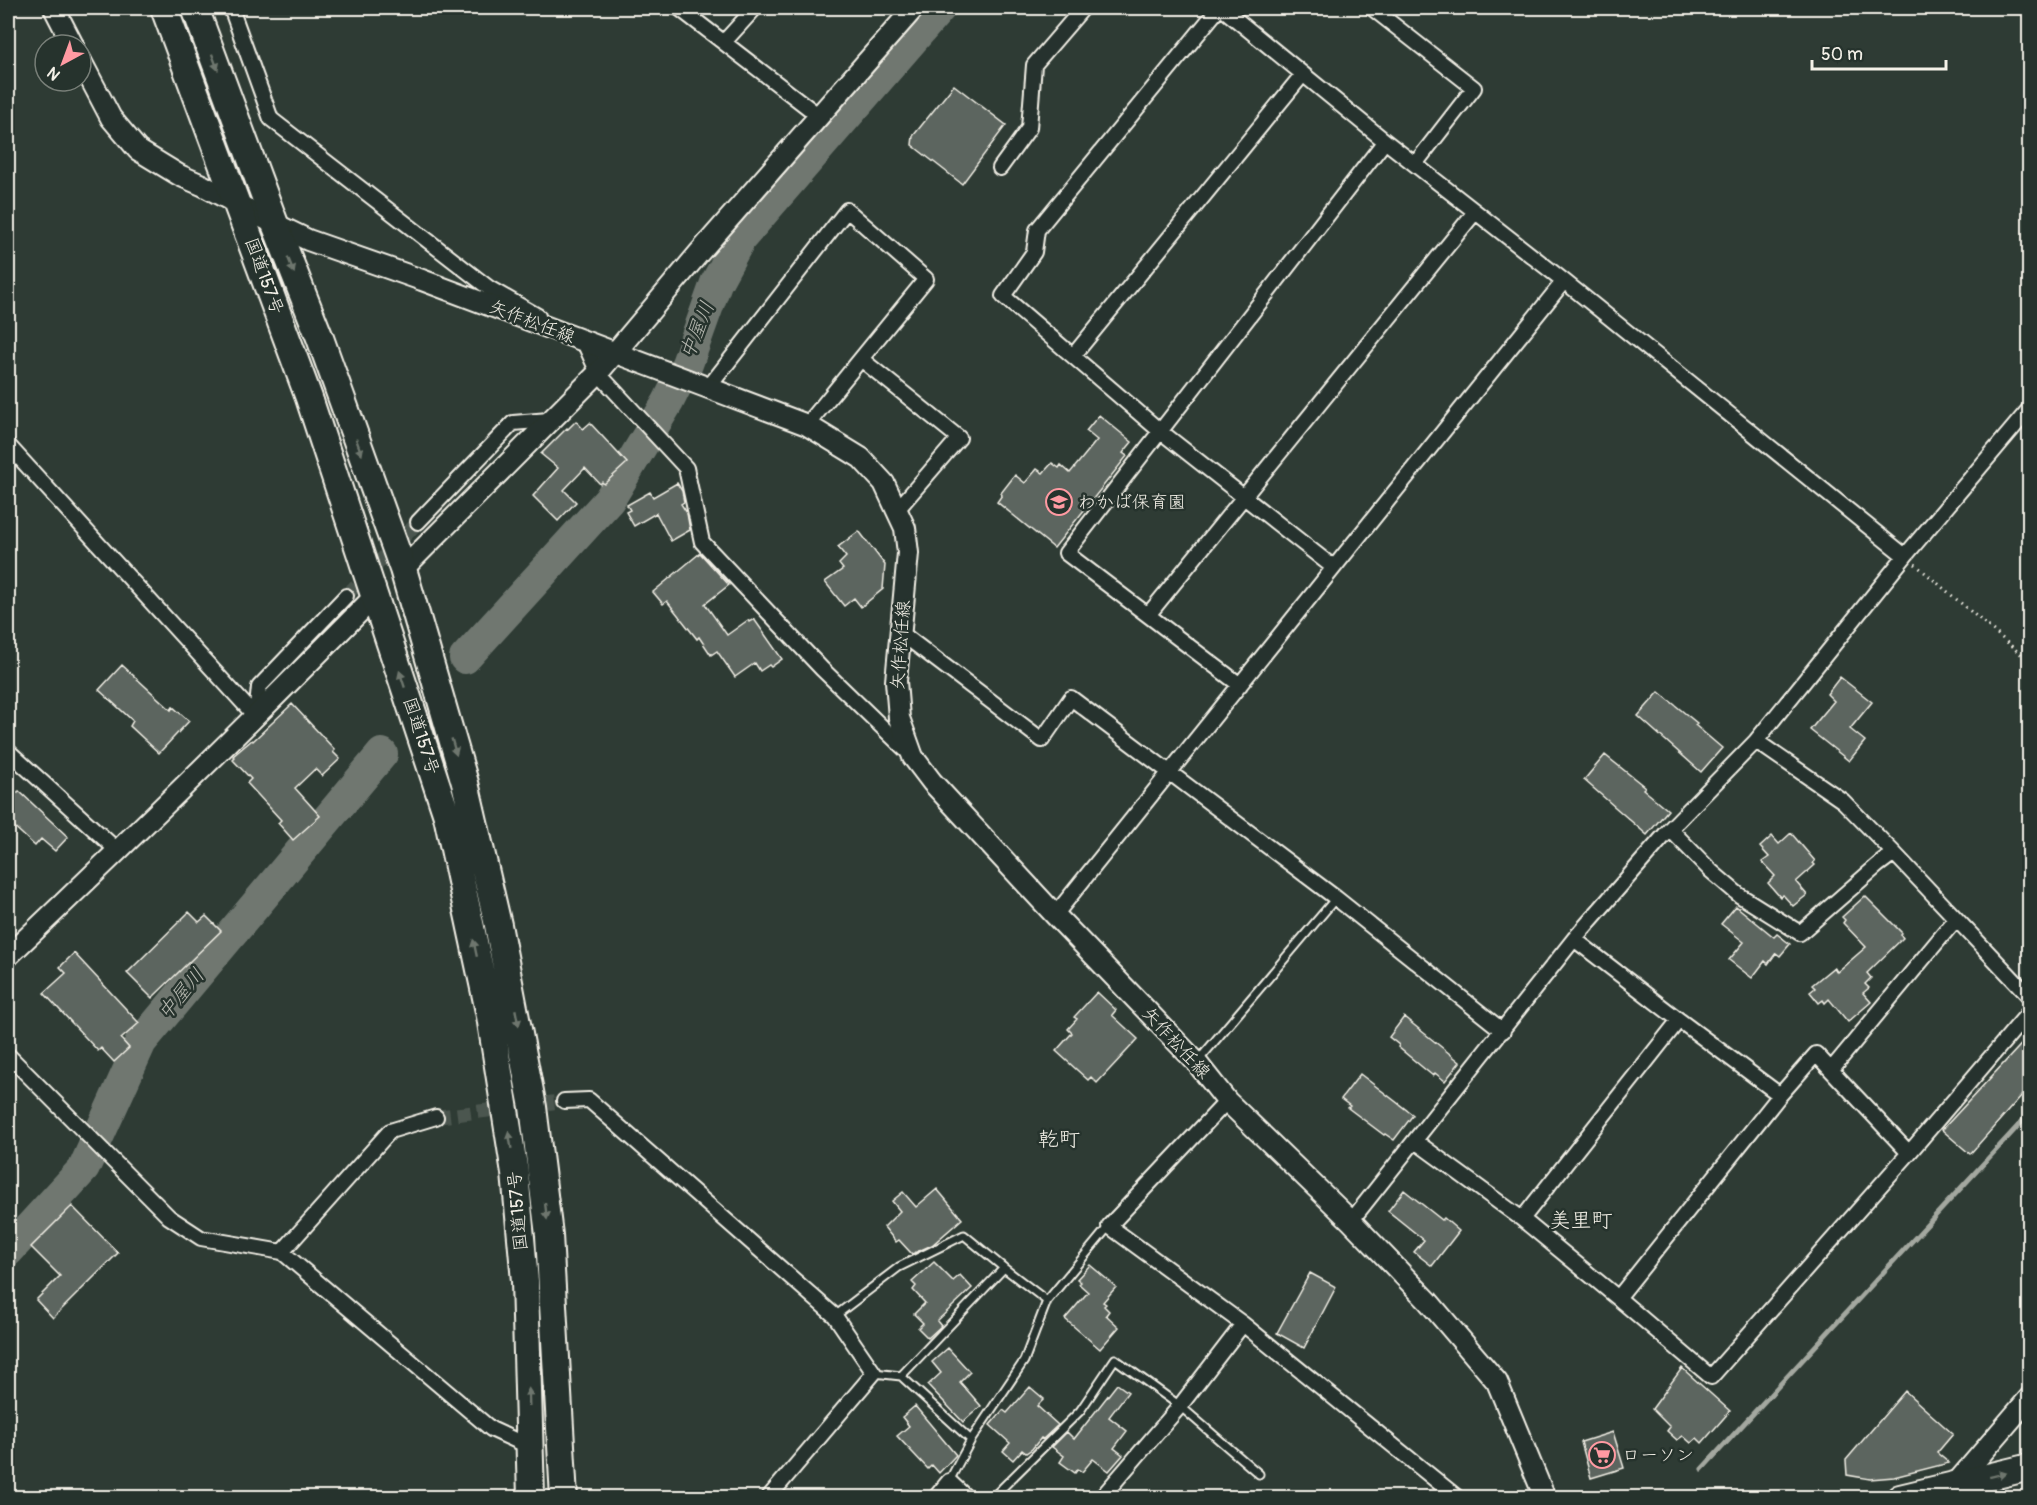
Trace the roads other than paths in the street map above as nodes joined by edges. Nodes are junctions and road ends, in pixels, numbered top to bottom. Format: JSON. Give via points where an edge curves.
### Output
{"nodes":[{"id":1,"x":54,"y":8,"type":"edge"},
{"id":2,"x":164,"y":8,"type":"edge"},
{"id":3,"x":195,"y":8,"type":"edge"},
{"id":4,"x":231,"y":8,"type":"edge"},
{"id":5,"x":679,"y":8,"type":"edge"},
{"id":6,"x":755,"y":8,"type":"edge"},
{"id":7,"x":914,"y":8,"type":"edge"},
{"id":8,"x":1083,"y":8,"type":"edge"},
{"id":9,"x":1221,"y":8,"type":"edge"},
{"id":10,"x":1372,"y":8,"type":"edge"},
{"id":11,"x":67,"y":33,"type":"edge"},
{"id":12,"x":724,"y":42,"type":"junction"},
{"id":13,"x":1303,"y":74,"type":"junction"},
{"id":14,"x":93,"y":84,"type":"edge"},
{"id":15,"x":819,"y":116,"type":"junction"},
{"id":16,"x":1385,"y":141,"type":"junction"},
{"id":17,"x":1414,"y":164,"type":"junction"},
{"id":18,"x":1000,"y":168,"type":"dead end"},
{"id":19,"x":237,"y":204,"type":"junction"},
{"id":20,"x":1475,"y":212,"type":"junction"},
{"id":21,"x":274,"y":225,"type":"junction"},
{"id":22,"x":1564,"y":281,"type":"junction"},
{"id":23,"x":584,"y":342,"type":"junction"},
{"id":24,"x":616,"y":352,"type":"junction"},
{"id":25,"x":1073,"y":356,"type":"junction"},
{"id":26,"x":861,"y":359,"type":"junction"},
{"id":27,"x":598,"y":373,"type":"junction"},
{"id":28,"x":704,"y":386,"type":"junction"},
{"id":29,"x":2030,"y":408,"type":"edge"},
{"id":30,"x":549,"y":420,"type":"junction"},
{"id":31,"x":807,"y":425,"type":"junction"},
{"id":32,"x":1160,"y":431,"type":"junction"},
{"id":33,"x":8,"y":445,"type":"edge"},
{"id":34,"x":1244,"y":497,"type":"junction"},
{"id":35,"x":897,"y":510,"type":"junction"},
{"id":36,"x":418,"y":522,"type":"tunnel mouth"},
{"id":37,"x":1905,"y":555,"type":"junction"},
{"id":38,"x":1333,"y":567,"type":"junction"},
{"id":39,"x":403,"y":569,"type":"junction"},
{"id":40,"x":346,"y":596,"type":"tunnel mouth"},
{"id":41,"x":375,"y":596,"type":"junction"},
{"id":42,"x":1148,"y":615,"type":"junction"},
{"id":43,"x":901,"y":633,"type":"junction"},
{"id":44,"x":1240,"y":685,"type":"junction"},
{"id":45,"x":256,"y":717,"type":"junction"},
{"id":46,"x":1756,"y":741,"type":"junction"},
{"id":47,"x":8,"y":751,"type":"edge"},
{"id":48,"x":913,"y":757,"type":"junction"},
{"id":49,"x":1170,"y":772,"type":"junction"},
{"id":50,"x":1670,"y":829,"type":"junction"},
{"id":51,"x":118,"y":851,"type":"junction"},
{"id":52,"x":1894,"y":853,"type":"junction"},
{"id":53,"x":1336,"y":898,"type":"junction"},
{"id":54,"x":1055,"y":915,"type":"junction"},
{"id":55,"x":1956,"y":919,"type":"junction"},
{"id":56,"x":1574,"y":939,"type":"junction"},
{"id":57,"x":8,"y":956,"type":"edge"},
{"id":58,"x":2030,"y":997,"type":"edge"},
{"id":59,"x":2030,"y":1011,"type":"edge"},
{"id":60,"x":1678,"y":1020,"type":"junction"},
{"id":61,"x":1503,"y":1031,"type":"junction"},
{"id":62,"x":8,"y":1055,"type":"edge"},
{"id":63,"x":1197,"y":1063,"type":"junction"},
{"id":64,"x":1831,"y":1070,"type":"junction"},
{"id":65,"x":1780,"y":1095,"type":"junction"},
{"id":66,"x":564,"y":1101,"type":"tunnel mouth"},
{"id":67,"x":1227,"y":1101,"type":"junction"},
{"id":68,"x":436,"y":1117,"type":"tunnel mouth"},
{"id":69,"x":1415,"y":1141,"type":"junction"},
{"id":70,"x":1909,"y":1153,"type":"junction"},
{"id":71,"x":1522,"y":1219,"type":"junction"},
{"id":72,"x":1351,"y":1221,"type":"junction"},
{"id":73,"x":1109,"y":1226,"type":"junction"},
{"id":74,"x":282,"y":1252,"type":"junction"},
{"id":75,"x":1004,"y":1269,"type":"junction"},
{"id":76,"x":1618,"y":1298,"type":"junction"},
{"id":77,"x":1047,"y":1301,"type":"junction"},
{"id":78,"x":835,"y":1316,"type":"junction"},
{"id":79,"x":1243,"y":1324,"type":"junction"},
{"id":80,"x":874,"y":1373,"type":"junction"},
{"id":81,"x":901,"y":1376,"type":"junction"},
{"id":82,"x":2030,"y":1397,"type":"edge"},
{"id":83,"x":1180,"y":1406,"type":"junction"},
{"id":84,"x":970,"y":1440,"type":"junction"},
{"id":85,"x":530,"y":1447,"type":"junction"},
{"id":86,"x":2030,"y":1467,"type":"edge"},
{"id":87,"x":1259,"y":1474,"type":"dead end"},
{"id":88,"x":949,"y":1481,"type":"junction"},
{"id":89,"x":1949,"y":1492,"type":"edge"},
{"id":90,"x":566,"y":1496,"type":"edge"},
{"id":91,"x":531,"y":1497,"type":"edge"},
{"id":92,"x":768,"y":1497,"type":"edge"},
{"id":93,"x":935,"y":1497,"type":"edge"},
{"id":94,"x":967,"y":1497,"type":"edge"},
{"id":95,"x":992,"y":1497,"type":"edge"},
{"id":96,"x":1101,"y":1497,"type":"edge"},
{"id":97,"x":1458,"y":1497,"type":"edge"},
{"id":98,"x":1545,"y":1497,"type":"edge"},
{"id":99,"x":1900,"y":1497,"type":"edge"}],
"edges":[{"from":1,"to":11,"type":"main road"},
{"from":2,"to":19,"type":"highway","name":"国道157号"},
{"from":3,"to":21,"type":"highway","name":"国道157号","one_way":true},
{"from":4,"to":23,"type":"street","via":[[271,119],[489,288]]},
{"from":5,"to":12,"type":"street"},
{"from":6,"to":12,"type":"street"},
{"from":7,"to":15,"type":"main road"},
{"from":8,"to":18,"type":"street","via":[[1034,65],[1029,128]]},
{"from":9,"to":13,"type":"street"},
{"from":9,"to":25,"type":"street","via":[[1037,230],[1034,252],[1003,296]]},
{"from":10,"to":17,"type":"street","via":[[1474,88]]},
{"from":12,"to":15,"type":"street"},
{"from":13,"to":16,"type":"street"},
{"from":13,"to":25,"type":"street"},
{"from":14,"to":19,"type":"main road","name":"矢作松任線","via":[[111,118],[138,150],[179,176]]},
{"from":15,"to":24,"type":"main road"},
{"from":16,"to":17,"type":"street"},
{"from":16,"to":32,"type":"street"},
{"from":17,"to":20,"type":"street"},
{"from":19,"to":21,"type":"main road","name":"矢作松任線"},
{"from":19,"to":41,"type":"highway","name":"国道157号","via":[[309,398]]},
{"from":20,"to":22,"type":"street"},
{"from":20,"to":34,"type":"street"},
{"from":21,"to":23,"type":"main road","name":"矢作松任線"},
{"from":21,"to":39,"type":"highway","name":"国道157号","one_way":true,"via":[[320,338]]},
{"from":22,"to":37,"type":"street"},
{"from":22,"to":38,"type":"street"},
{"from":23,"to":24,"type":"main road","name":"矢作松任線"},
{"from":23,"to":27,"type":"street"},
{"from":24,"to":27,"type":"main road"},
{"from":24,"to":28,"type":"main road","name":"矢作松任線"},
{"from":25,"to":32,"type":"street"},
{"from":26,"to":28,"type":"street","via":[[926,279],[847,210]]},
{"from":26,"to":31,"type":"street"},
{"from":26,"to":35,"type":"street","via":[[959,438]]},
{"from":27,"to":30,"type":"main road"},
{"from":27,"to":48,"type":"street","via":[[686,468],[702,543],[822,669]]},
{"from":28,"to":31,"type":"main road","name":"矢作松任線"},
{"from":29,"to":37,"type":"street"},
{"from":30,"to":36,"type":"street","via":[[513,423]]},
{"from":30,"to":39,"type":"main road"},
{"from":31,"to":35,"type":"main road","name":"矢作松任線","via":[[861,458],[884,483]]},
{"from":32,"to":34,"type":"street"},
{"from":32,"to":42,"type":"street","via":[[1066,553]]},
{"from":33,"to":45,"type":"street"},
{"from":34,"to":38,"type":"street"},
{"from":34,"to":42,"type":"street"},
{"from":35,"to":43,"type":"main road","name":"矢作松任線","via":[[905,528],[908,553]]},
{"from":37,"to":46,"type":"street"},
{"from":38,"to":44,"type":"street"},
{"from":39,"to":90,"type":"highway","name":"国道157号","one_way":true,"via":[[465,783],[531,1096],[549,1235]]},
{"from":40,"to":45,"type":"street","via":[[259,687]]},
{"from":41,"to":45,"type":"main road"},
{"from":85,"to":41,"type":"highway","name":"国道157号","one_way":true,"via":[[525,1281],[515,1173],[490,1016],[447,816]]},
{"from":42,"to":44,"type":"street"},
{"from":43,"to":48,"type":"main road","name":"矢作松任線","via":[[896,681],[899,718]]},
{"from":43,"to":49,"type":"street","via":[[1042,740],[1071,698]]},
{"from":44,"to":49,"type":"street"},
{"from":45,"to":51,"type":"main road"},
{"from":46,"to":50,"type":"street"},
{"from":46,"to":52,"type":"street","via":[[1843,801]]},
{"from":47,"to":51,"type":"street"},
{"from":48,"to":54,"type":"main road","name":"矢作松任線"},
{"from":49,"to":53,"type":"street"},
{"from":49,"to":54,"type":"street"},
{"from":50,"to":52,"type":"street","via":[[1739,895],[1800,933]]},
{"from":50,"to":56,"type":"street"},
{"from":51,"to":57,"type":"main road"},
{"from":52,"to":55,"type":"street"},
{"from":53,"to":61,"type":"street"},
{"from":53,"to":63,"type":"lane"},
{"from":54,"to":63,"type":"main road","name":"矢作松任線"},
{"from":55,"to":58,"type":"street"},
{"from":55,"to":64,"type":"street"},
{"from":56,"to":60,"type":"street"},
{"from":56,"to":61,"type":"street"},
{"from":59,"to":70,"type":"street"},
{"from":60,"to":65,"type":"street"},
{"from":60,"to":71,"type":"street"},
{"from":61,"to":69,"type":"street"},
{"from":62,"to":74,"type":"street","via":[[169,1217],[201,1238]]},
{"from":63,"to":67,"type":"main road","name":"矢作松任線"},
{"from":64,"to":65,"type":"street","via":[[1816,1054]]},
{"from":64,"to":70,"type":"street"},
{"from":65,"to":76,"type":"street"},
{"from":66,"to":78,"type":"street","via":[[590,1100]]},
{"from":67,"to":72,"type":"main road","name":"矢作松任線"},
{"from":67,"to":73,"type":"street"},
{"from":68,"to":74,"type":"street","via":[[390,1131]]},
{"from":69,"to":71,"type":"street"},
{"from":69,"to":72,"type":"street"},
{"from":70,"to":76,"type":"street","via":[[1711,1377]]},
{"from":71,"to":76,"type":"street"},
{"from":72,"to":98,"type":"main road","name":"矢作松任線","via":[[1428,1301],[1497,1382]]},
{"from":73,"to":77,"type":"lane"},
{"from":73,"to":79,"type":"street"},
{"from":74,"to":85,"type":"street","via":[[492,1429]]},
{"from":75,"to":77,"type":"lane"},
{"from":75,"to":78,"type":"lane","via":[[964,1235],[899,1267]]},
{"from":75,"to":81,"type":"lane"},
{"from":77,"to":84,"type":"lane","via":[[1024,1361]]},
{"from":78,"to":80,"type":"street"},
{"from":79,"to":83,"type":"street"},
{"from":79,"to":97,"type":"street"},
{"from":80,"to":81,"type":"lane"},
{"from":80,"to":92,"type":"street"},
{"from":81,"to":84,"type":"lane"},
{"from":82,"to":89,"type":"main road"},
{"from":83,"to":87,"type":"lane"},
{"from":83,"to":95,"type":"lane","via":[[1115,1359],[1080,1411]]},
{"from":83,"to":96,"type":"street"},
{"from":84,"to":88,"type":"lane"},
{"from":85,"to":91,"type":"highway","name":"国道157号"},
{"from":89,"to":86,"type":"highway","one_way":true},
{"from":88,"to":93,"type":"street"},
{"from":88,"to":94,"type":"street"},
{"from":89,"to":99,"type":"highway"}]}
